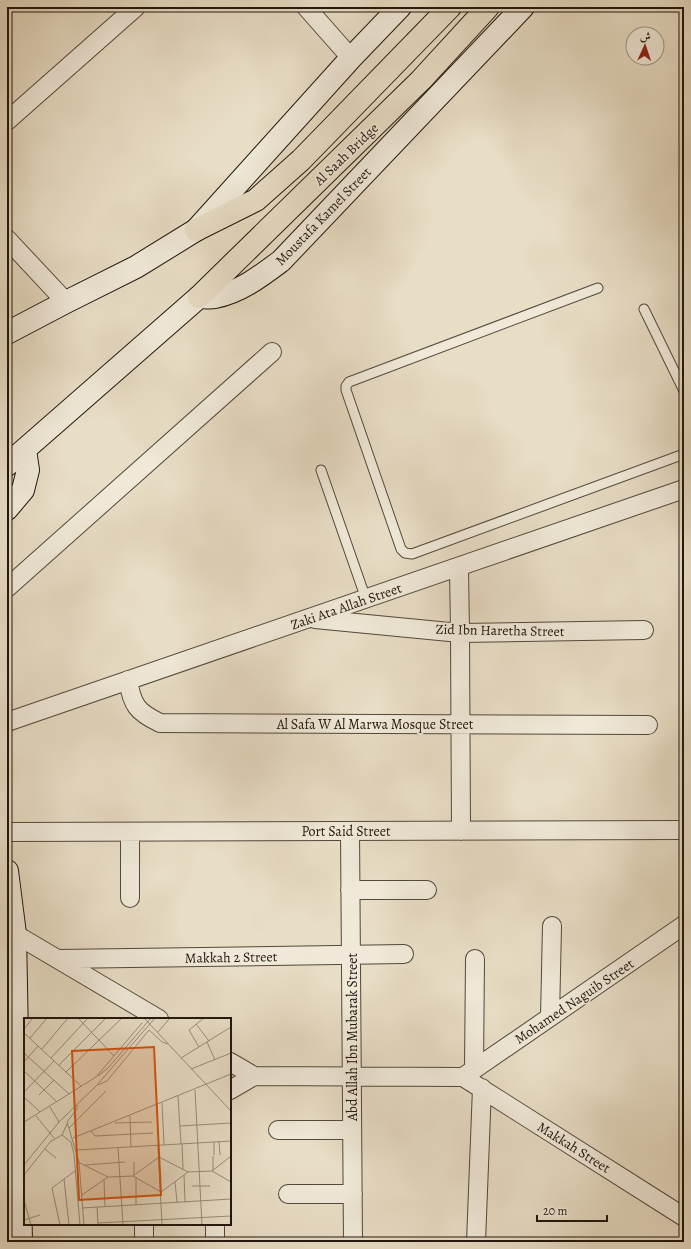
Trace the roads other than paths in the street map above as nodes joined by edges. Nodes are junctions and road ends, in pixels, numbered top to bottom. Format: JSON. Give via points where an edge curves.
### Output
{"nodes":[{"id":1,"x":136,"y":7,"type":"edge"},
{"id":2,"x":306,"y":7,"type":"edge"},
{"id":3,"x":400,"y":7,"type":"edge"},
{"id":4,"x":450,"y":7,"type":"edge"},
{"id":5,"x":488,"y":7,"type":"edge"},
{"id":6,"x":523,"y":7,"type":"edge"},
{"id":7,"x":350,"y":58,"type":"junction"},
{"id":8,"x":7,"y":121,"type":"edge"},
{"id":9,"x":196,"y":230,"type":"junction"},
{"id":10,"x":7,"y":239,"type":"edge"},
{"id":11,"x":598,"y":288,"type":"dead end"},
{"id":12,"x":199,"y":297,"type":"junction"},
{"id":13,"x":66,"y":302,"type":"junction"},
{"id":14,"x":644,"y":309,"type":"dead end"},
{"id":15,"x":7,"y":333,"type":"edge"},
{"id":16,"x":272,"y":352,"type":"dead end"},
{"id":17,"x":684,"y":391,"type":"edge"},
{"id":18,"x":24,"y":450,"type":"junction"},
{"id":19,"x":684,"y":454,"type":"edge"},
{"id":20,"x":7,"y":465,"type":"edge"},
{"id":21,"x":321,"y":470,"type":"dead end"},
{"id":22,"x":684,"y":489,"type":"edge"},
{"id":23,"x":7,"y":509,"type":"edge"},
{"id":24,"x":459,"y":567,"type":"junction"},
{"id":25,"x":7,"y":588,"type":"edge"},
{"id":26,"x":366,"y":598,"type":"junction"},
{"id":27,"x":310,"y":618,"type":"junction"},
{"id":28,"x":644,"y":630,"type":"dead end"},
{"id":29,"x":460,"y":633,"type":"junction"},
{"id":30,"x":128,"y":680,"type":"junction"},
{"id":31,"x":7,"y":722,"type":"edge"},
{"id":32,"x":461,"y":725,"type":"junction"},
{"id":33,"x":648,"y":725,"type":"dead end"},
{"id":34,"x":684,"y":830,"type":"edge"},
{"id":35,"x":350,"y":831,"type":"junction"},
{"id":36,"x":461,"y":831,"type":"junction"},
{"id":37,"x":7,"y":832,"type":"edge"},
{"id":38,"x":130,"y":832,"type":"junction"},
{"id":39,"x":7,"y":871,"type":"edge"},
{"id":40,"x":350,"y":890,"type":"junction"},
{"id":41,"x":427,"y":890,"type":"dead end"},
{"id":42,"x":130,"y":898,"type":"dead end"},
{"id":43,"x":684,"y":925,"type":"edge"},
{"id":44,"x":552,"y":926,"type":"dead end"},
{"id":45,"x":11,"y":933,"type":"edge"},
{"id":46,"x":404,"y":954,"type":"dead end"},
{"id":47,"x":351,"y":955,"type":"junction"},
{"id":48,"x":58,"y":959,"type":"junction"},
{"id":49,"x":475,"y":959,"type":"dead end"},
{"id":50,"x":550,"y":1017,"type":"junction"},
{"id":51,"x":157,"y":1018,"type":"edge"},
{"id":52,"x":231,"y":1063,"type":"edge"},
{"id":53,"x":469,"y":1073,"type":"junction"},
{"id":54,"x":254,"y":1076,"type":"junction"},
{"id":55,"x":352,"y":1076,"type":"junction"},
{"id":56,"x":482,"y":1088,"type":"junction"},
{"id":57,"x":231,"y":1089,"type":"edge"},
{"id":58,"x":278,"y":1130,"type":"dead end"},
{"id":59,"x":352,"y":1130,"type":"junction"},
{"id":60,"x":288,"y":1194,"type":"dead end"},
{"id":61,"x":353,"y":1194,"type":"junction"},
{"id":62,"x":23,"y":1213,"type":"edge"},
{"id":63,"x":684,"y":1216,"type":"edge"},
{"id":64,"x":144,"y":1225,"type":"edge"},
{"id":65,"x":216,"y":1225,"type":"edge"},
{"id":66,"x":21,"y":1242,"type":"edge"},
{"id":67,"x":144,"y":1242,"type":"edge"},
{"id":68,"x":215,"y":1242,"type":"edge"},
{"id":69,"x":354,"y":1242,"type":"edge"},
{"id":70,"x":476,"y":1242,"type":"edge"}],
"edges":[{"from":1,"to":8,"type":"street"},
{"from":2,"to":7,"type":"street"},
{"from":3,"to":7,"type":"main road"},
{"from":4,"to":9,"type":"main road","name":"Al Saah Bridge","via":[[301,160],[256,200]]},
{"from":5,"to":12,"type":"main road","name":"Al Saah Bridge","via":[[421,80]]},
{"from":6,"to":12,"type":"main road","name":"Moustafa Kamel Street","via":[[281,261],[238,289],[214,297]]},
{"from":7,"to":9,"type":"main road"},
{"from":9,"to":13,"type":"main road","via":[[136,267]]},
{"from":10,"to":13,"type":"street"},
{"from":11,"to":19,"type":"lane","via":[[349,382],[346,390],[401,549],[412,554]]},
{"from":12,"to":18,"type":"main road"},
{"from":13,"to":15,"type":"main road"},
{"from":14,"to":17,"type":"lane"},
{"from":16,"to":25,"type":"street"},
{"from":18,"to":20,"type":"main road"},
{"from":18,"to":23,"type":"main road","via":[[28,470],[23,490]]},
{"from":21,"to":26,"type":"lane"},
{"from":22,"to":24,"type":"street","name":"Zaki Ata Allah Street"},
{"from":24,"to":26,"type":"street","name":"Zaki Ata Allah Street"},
{"from":24,"to":29,"type":"street"},
{"from":26,"to":27,"type":"street","name":"Zaki Ata Allah Street"},
{"from":27,"to":29,"type":"street","name":"Zid Ibn Haretha Street"},
{"from":27,"to":30,"type":"street","name":"Zaki Ata Allah Street"},
{"from":28,"to":29,"type":"street","name":"Zid Ibn Haretha Street"},
{"from":29,"to":32,"type":"street"},
{"from":30,"to":31,"type":"street","name":"Zaki Ata Allah Street"},
{"from":30,"to":32,"type":"street","name":"Al Safa W Al Marwa Mosque Street","via":[[130,695],[137,708],[147,717],[160,723]]},
{"from":32,"to":33,"type":"street","name":"Al Safa W Al Marwa Mosque Street"},
{"from":32,"to":36,"type":"street"},
{"from":34,"to":36,"type":"street","name":"Port Said Street"},
{"from":35,"to":36,"type":"street","name":"Port Said Street"},
{"from":35,"to":38,"type":"street","name":"Port Said Street"},
{"from":35,"to":40,"type":"street","name":"Abd Allah Ibn Mubarak Street"},
{"from":37,"to":38,"type":"street","name":"Port Said Street"},
{"from":38,"to":42,"type":"street"},
{"from":39,"to":45,"type":"main road"},
{"from":40,"to":41,"type":"street"},
{"from":40,"to":47,"type":"street","name":"Abd Allah Ibn Mubarak Street"},
{"from":43,"to":50,"type":"street","name":"Mohamed Naguib Street"},
{"from":44,"to":50,"type":"street"},
{"from":45,"to":48,"type":"street"},
{"from":45,"to":62,"type":"main road"},
{"from":46,"to":47,"type":"street","name":"Makkah 2 Street"},
{"from":47,"to":48,"type":"street","name":"Makkah 2 Street"},
{"from":47,"to":55,"type":"street","name":"Abd Allah Ibn Mubarak Street"},
{"from":48,"to":51,"type":"street"},
{"from":49,"to":53,"type":"street"},
{"from":50,"to":53,"type":"street","name":"Mohamed Naguib Street"},
{"from":52,"to":54,"type":"street"},
{"from":53,"to":55,"type":"street"},
{"from":53,"to":56,"type":"street","name":"Makkah Street"},
{"from":54,"to":55,"type":"street"},
{"from":54,"to":57,"type":"street"},
{"from":55,"to":59,"type":"street","name":"Abd Allah Ibn Mubarak Street"},
{"from":56,"to":63,"type":"street","name":"Makkah Street"},
{"from":56,"to":70,"type":"street"},
{"from":58,"to":59,"type":"street"},
{"from":59,"to":61,"type":"street","name":"Abd Allah Ibn Mubarak Street"},
{"from":60,"to":61,"type":"street"},
{"from":61,"to":69,"type":"street","name":"Abd Allah Ibn Mubarak Street"},
{"from":62,"to":66,"type":"main road"},
{"from":64,"to":67,"type":"street"},
{"from":65,"to":68,"type":"street"}]}
